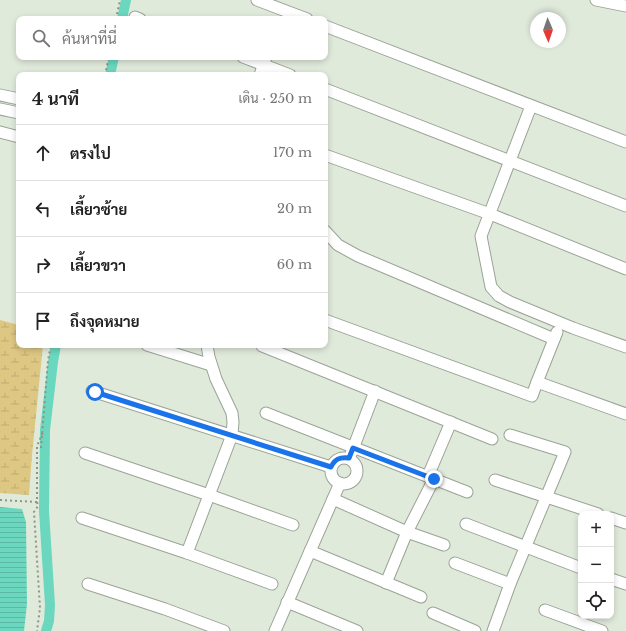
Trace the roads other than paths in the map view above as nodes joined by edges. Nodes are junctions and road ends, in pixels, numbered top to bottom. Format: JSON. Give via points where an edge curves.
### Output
{"nodes":[{"id":1,"x":257,"y":0,"type":"edge"},
{"id":2,"x":596,"y":0,"type":"edge"},
{"id":3,"x":626,"y":6,"type":"edge"},
{"id":4,"x":282,"y":14,"type":"edge"},
{"id":5,"x":292,"y":16,"type":"edge"},
{"id":6,"x":328,"y":27,"type":"edge"},
{"id":7,"x":250,"y":60,"type":"edge"},
{"id":8,"x":263,"y":66,"type":"edge"},
{"id":9,"x":281,"y":72,"type":"edge"},
{"id":10,"x":328,"y":90,"type":"edge"},
{"id":11,"x":0,"y":95,"type":"edge"},
{"id":12,"x":16,"y":98,"type":"edge"},
{"id":13,"x":531,"y":106,"type":"junction"},
{"id":14,"x":0,"y":109,"type":"edge"},
{"id":15,"x":16,"y":112,"type":"edge"},
{"id":16,"x":0,"y":132,"type":"edge"},
{"id":17,"x":16,"y":136,"type":"edge"},
{"id":18,"x":626,"y":142,"type":"edge"},
{"id":19,"x":328,"y":156,"type":"edge"},
{"id":20,"x":510,"y":161,"type":"junction"},
{"id":21,"x":626,"y":206,"type":"edge"},
{"id":22,"x":490,"y":214,"type":"junction"},
{"id":23,"x":328,"y":234,"type":"edge"},
{"id":24,"x":626,"y":269,"type":"edge"},
{"id":25,"x":328,"y":321,"type":"edge"},
{"id":26,"x":560,"y":323,"type":"junction"},
{"id":27,"x":554,"y":339,"type":"junction"},
{"id":28,"x":626,"y":347,"type":"edge"},
{"id":29,"x":156,"y":348,"type":"edge"},
{"id":30,"x":208,"y":348,"type":"edge"},
{"id":31,"x":267,"y":348,"type":"edge"},
{"id":32,"x":211,"y":366,"type":"junction"},
{"id":33,"x":537,"y":382,"type":"junction"},
{"id":34,"x":92,"y":391,"type":"dead end"},
{"id":35,"x":374,"y":391,"type":"junction"},
{"id":36,"x":266,"y":413,"type":"dead end"},
{"id":37,"x":626,"y":414,"type":"edge"},
{"id":38,"x":451,"y":422,"type":"junction"},
{"id":39,"x":232,"y":435,"type":"junction"},
{"id":40,"x":510,"y":435,"type":"dead end"},
{"id":41,"x":492,"y":438,"type":"dead end"},
{"id":42,"x":353,"y":448,"type":"junction"},
{"id":43,"x":85,"y":453,"type":"dead end"},
{"id":44,"x":349,"y":458,"type":"junction"},
{"id":45,"x":331,"y":467,"type":"junction"},
{"id":46,"x":431,"y":478,"type":"junction"},
{"id":47,"x":495,"y":480,"type":"dead end"},
{"id":48,"x":340,"y":483,"type":"junction"},
{"id":49,"x":467,"y":492,"type":"dead end"},
{"id":50,"x":209,"y":494,"type":"junction"},
{"id":51,"x":547,"y":497,"type":"junction"},
{"id":52,"x":333,"y":499,"type":"junction"},
{"id":53,"x":589,"y":511,"type":"edge"},
{"id":54,"x":82,"y":518,"type":"dead end"},
{"id":55,"x":614,"y":519,"type":"edge"},
{"id":56,"x":626,"y":523,"type":"edge"},
{"id":57,"x":466,"y":524,"type":"dead end"},
{"id":58,"x":293,"y":525,"type":"dead end"},
{"id":59,"x":407,"y":532,"type":"junction"},
{"id":60,"x":444,"y":545,"type":"dead end"},
{"id":61,"x":526,"y":547,"type":"junction"},
{"id":62,"x":310,"y":551,"type":"junction"},
{"id":63,"x":187,"y":553,"type":"junction"},
{"id":64,"x":455,"y":563,"type":"dead end"},
{"id":65,"x":578,"y":567,"type":"edge"},
{"id":66,"x":614,"y":580,"type":"edge"},
{"id":67,"x":386,"y":583,"type":"junction"},
{"id":68,"x":88,"y":584,"type":"dead end"},
{"id":69,"x":272,"y":584,"type":"dead end"},
{"id":70,"x":510,"y":584,"type":"junction"},
{"id":71,"x":626,"y":584,"type":"edge"},
{"id":72,"x":420,"y":597,"type":"dead end"},
{"id":73,"x":287,"y":602,"type":"junction"},
{"id":74,"x":545,"y":610,"type":"dead end"},
{"id":75,"x":433,"y":613,"type":"dead end"},
{"id":76,"x":224,"y":631,"type":"edge"},
{"id":77,"x":275,"y":631,"type":"edge"},
{"id":78,"x":357,"y":631,"type":"edge"},
{"id":79,"x":475,"y":631,"type":"edge"},
{"id":80,"x":493,"y":631,"type":"edge"},
{"id":81,"x":602,"y":631,"type":"edge"}],
"edges":[{"from":1,"to":4,"type":"street"},
{"from":2,"to":3,"type":"street"},
{"from":4,"to":5,"type":"street"},
{"from":6,"to":13,"type":"street"},
{"from":7,"to":8,"type":"street"},
{"from":8,"to":9,"type":"street"},
{"from":10,"to":20,"type":"street"},
{"from":11,"to":12,"type":"street"},
{"from":13,"to":18,"type":"street"},
{"from":13,"to":20,"type":"street"},
{"from":14,"to":15,"type":"street"},
{"from":16,"to":17,"type":"street"},
{"from":19,"to":22,"type":"street"},
{"from":20,"to":21,"type":"street"},
{"from":20,"to":22,"type":"street"},
{"from":22,"to":24,"type":"street"},
{"from":22,"to":26,"type":"street","via":[[482,236],[491,288],[510,302]]},
{"from":23,"to":27,"type":"street","via":[[338,244],[358,256]]},
{"from":25,"to":33,"type":"street","via":[[532,396]]},
{"from":26,"to":27,"type":"street"},
{"from":26,"to":28,"type":"street"},
{"from":27,"to":33,"type":"street"},
{"from":29,"to":32,"type":"street"},
{"from":30,"to":32,"type":"street"},
{"from":31,"to":35,"type":"street"},
{"from":32,"to":39,"type":"street","via":[[232,413]]},
{"from":33,"to":37,"type":"street"},
{"from":34,"to":39,"type":"street"},
{"from":35,"to":38,"type":"street"},
{"from":35,"to":42,"type":"street"},
{"from":36,"to":42,"type":"street"},
{"from":38,"to":41,"type":"street"},
{"from":38,"to":46,"type":"street"},
{"from":39,"to":45,"type":"street"},
{"from":39,"to":50,"type":"street"},
{"from":40,"to":51,"type":"street","via":[[566,452]]},
{"from":42,"to":44,"type":"street"},
{"from":42,"to":46,"type":"street"},
{"from":43,"to":50,"type":"street"},
{"from":44,"to":45,"type":"street","via":[[334,461]]},
{"from":44,"to":48,"type":"street","via":[[357,470],[355,477],[350,482]]},
{"from":45,"to":48,"type":"street","via":[[331,475]]},
{"from":46,"to":49,"type":"street"},
{"from":46,"to":59,"type":"street"},
{"from":47,"to":51,"type":"street"},
{"from":48,"to":52,"type":"street"},
{"from":50,"to":58,"type":"street"},
{"from":50,"to":63,"type":"street"},
{"from":51,"to":53,"type":"street"},
{"from":51,"to":61,"type":"street"},
{"from":52,"to":59,"type":"street"},
{"from":52,"to":62,"type":"street"},
{"from":54,"to":63,"type":"street"},
{"from":55,"to":56,"type":"street"},
{"from":57,"to":61,"type":"street"},
{"from":59,"to":60,"type":"street"},
{"from":59,"to":67,"type":"street"},
{"from":61,"to":65,"type":"street"},
{"from":61,"to":70,"type":"street"},
{"from":62,"to":67,"type":"street"},
{"from":62,"to":73,"type":"street"},
{"from":63,"to":69,"type":"street"},
{"from":64,"to":70,"type":"street"},
{"from":66,"to":71,"type":"street"},
{"from":67,"to":72,"type":"street"},
{"from":68,"to":76,"type":"street"},
{"from":70,"to":80,"type":"street"},
{"from":73,"to":77,"type":"street"},
{"from":73,"to":78,"type":"street"},
{"from":74,"to":81,"type":"street"},
{"from":75,"to":79,"type":"street"}]}
